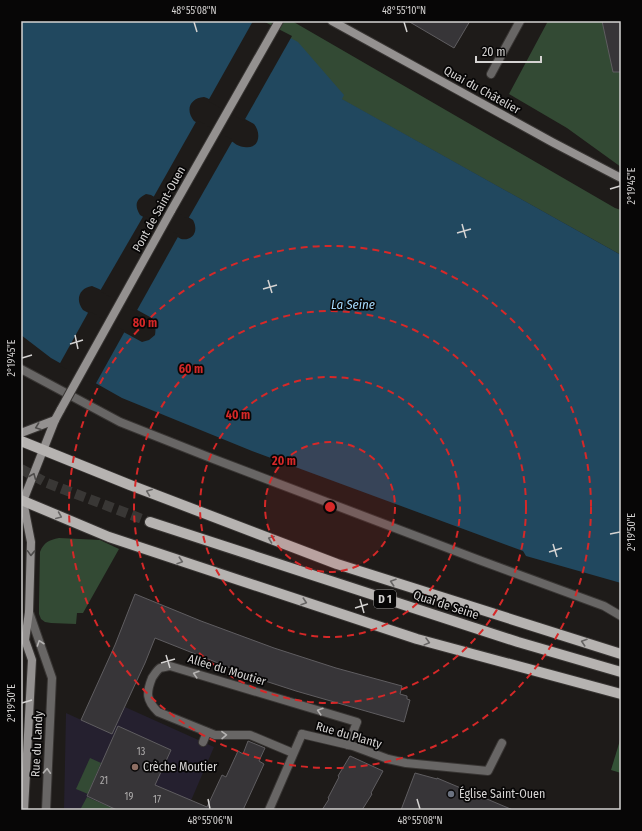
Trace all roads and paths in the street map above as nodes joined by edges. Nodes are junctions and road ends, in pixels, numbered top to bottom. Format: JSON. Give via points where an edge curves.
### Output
{"nodes":[{"id":1,"x":279,"y":21,"type":"edge"},
{"id":2,"x":332,"y":21,"type":"edge"},
{"id":3,"x":520,"y":21,"type":"edge"},
{"id":4,"x":492,"y":74,"type":"dead end"},
{"id":5,"x":621,"y":178,"type":"edge"},
{"id":6,"x":21,"y":369,"type":"edge"},
{"id":7,"x":55,"y":420,"type":"junction"},
{"id":8,"x":21,"y":433,"type":"edge"},
{"id":9,"x":21,"y":441,"type":"edge"},
{"id":10,"x":43,"y":450,"type":"junction"},
{"id":11,"x":22,"y":501,"type":"edge"},
{"id":12,"x":150,"y":522,"type":"tunnel mouth"},
{"id":13,"x":29,"y":612,"type":"junction"},
{"id":14,"x":621,"y":616,"type":"edge"},
{"id":15,"x":621,"y":654,"type":"edge"},
{"id":16,"x":621,"y":672,"type":"edge"},
{"id":17,"x":621,"y":694,"type":"edge"},
{"id":18,"x":206,"y":732,"type":"junction"},
{"id":19,"x":203,"y":742,"type":"dead end"},
{"id":20,"x":502,"y":743,"type":"dead end"},
{"id":21,"x":348,"y":745,"type":"junction"},
{"id":22,"x":294,"y":753,"type":"junction"},
{"id":23,"x":24,"y":810,"type":"edge"},
{"id":24,"x":46,"y":810,"type":"edge"},
{"id":25,"x":269,"y":810,"type":"edge"}],
"edges":[{"from":1,"to":7,"type":"street","name":"Pont de Saint-Ouen","bridge":true},
{"from":2,"to":5,"type":"street","name":"Quai du Châtelier"},
{"from":3,"to":4,"type":"street"},
{"from":6,"to":14,"type":"street","via":[[120,422],[604,606]]},
{"from":7,"to":8,"type":"street","one_way":true},
{"from":7,"to":10,"type":"street","name":"Pont de Saint-Ouen"},
{"from":9,"to":10,"type":"main road"},
{"from":11,"to":10,"type":"street","name":"Pont de Saint-Ouen","one_way":true},
{"from":15,"to":10,"type":"main road","one_way":true,"via":[[336,564]]},
{"from":11,"to":13,"type":"street","name":"Rue du Landy","one_way":true,"via":[[31,542]]},
{"from":11,"to":17,"type":"main road","one_way":true,"via":[[109,537],[417,639]]},
{"from":12,"to":16,"type":"main road","name":"Quai de Seine","number":"D 1","via":[[518,642]]},
{"from":13,"to":23,"type":"street","name":"Rue du Landy","via":[[25,640],[32,660]]},
{"from":24,"to":13,"type":"street","name":"Rue du Landy","one_way":true,"via":[[52,678]]},
{"from":18,"to":19,"type":"street"},
{"from":21,"to":18,"type":"street","name":"Allée du Moutier","one_way":true,"via":[[357,722],[170,666],[160,668],[148,688],[152,706],[158,712]]},
{"from":18,"to":22,"type":"street","name":"Allée du Moutier","one_way":true,"via":[[215,735],[250,735]]},
{"from":20,"to":21,"type":"street","name":"Rue du Planty","via":[[488,771],[406,763]]},
{"from":21,"to":22,"type":"street","name":"Rue du Planty","via":[[302,734]]},
{"from":22,"to":25,"type":"street"}]}
